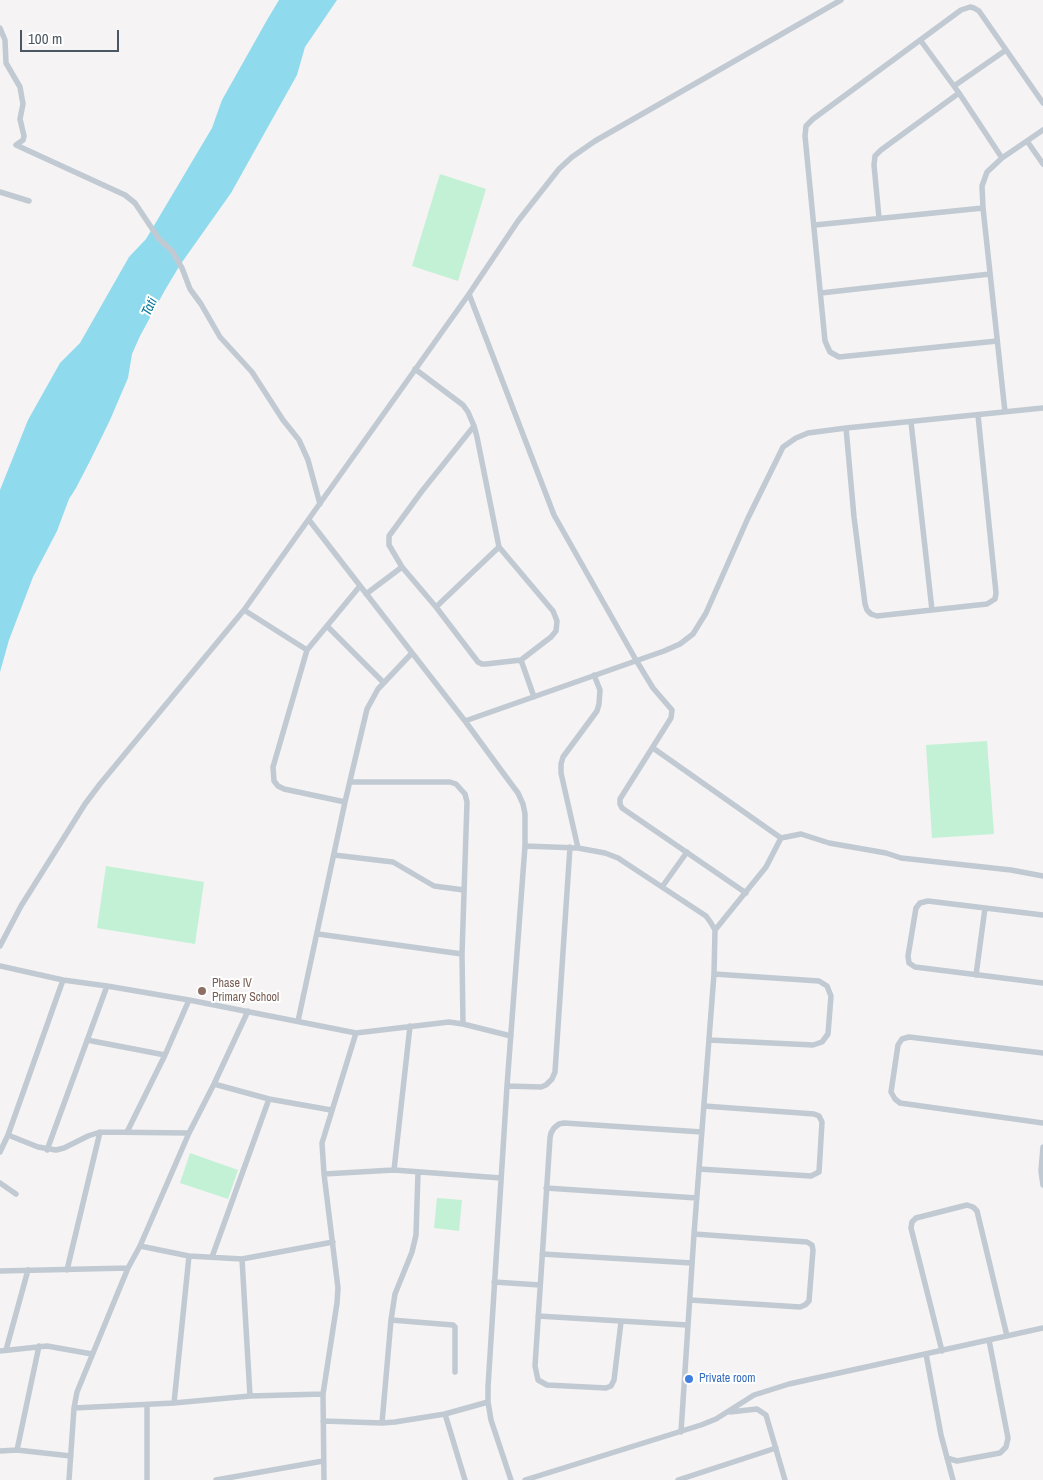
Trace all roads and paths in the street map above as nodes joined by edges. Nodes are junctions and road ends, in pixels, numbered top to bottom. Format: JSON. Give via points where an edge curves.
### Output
{"nodes":[{"id":1,"x":841,"y":0,"type":"edge"},
{"id":2,"x":0,"y":28,"type":"edge"},
{"id":3,"x":921,"y":41,"type":"junction"},
{"id":4,"x":1006,"y":50,"type":"junction"},
{"id":5,"x":954,"y":86,"type":"junction"},
{"id":6,"x":959,"y":92,"type":"junction"},
{"id":7,"x":1043,"y":103,"type":"edge"},
{"id":8,"x":1043,"y":130,"type":"edge"},
{"id":9,"x":1027,"y":141,"type":"junction"},
{"id":10,"x":1002,"y":158,"type":"junction"},
{"id":11,"x":1043,"y":164,"type":"edge"},
{"id":12,"x":0,"y":192,"type":"edge"},
{"id":13,"x":29,"y":201,"type":"dead end"},
{"id":14,"x":983,"y":208,"type":"junction"},
{"id":15,"x":878,"y":218,"type":"junction"},
{"id":16,"x":815,"y":225,"type":"junction"},
{"id":17,"x":990,"y":274,"type":"junction"},
{"id":18,"x":821,"y":293,"type":"junction"},
{"id":19,"x":470,"y":294,"type":"junction"},
{"id":20,"x":997,"y":341,"type":"junction"},
{"id":21,"x":415,"y":369,"type":"junction"},
{"id":22,"x":1043,"y":408,"type":"edge"},
{"id":23,"x":1005,"y":412,"type":"junction"},
{"id":24,"x":978,"y":415,"type":"junction"},
{"id":25,"x":911,"y":422,"type":"junction"},
{"id":26,"x":474,"y":426,"type":"junction"},
{"id":27,"x":846,"y":428,"type":"junction"},
{"id":28,"x":320,"y":504,"type":"junction"},
{"id":29,"x":309,"y":520,"type":"junction"},
{"id":30,"x":499,"y":547,"type":"junction"},
{"id":31,"x":402,"y":567,"type":"junction"},
{"id":32,"x":360,"y":586,"type":"junction"},
{"id":33,"x":366,"y":594,"type":"junction"},
{"id":34,"x":436,"y":607,"type":"junction"},
{"id":35,"x":244,"y":610,"type":"junction"},
{"id":36,"x":932,"y":610,"type":"junction"},
{"id":37,"x":327,"y":626,"type":"junction"},
{"id":38,"x":307,"y":650,"type":"junction"},
{"id":39,"x":412,"y":653,"type":"junction"},
{"id":40,"x":521,"y":660,"type":"junction"},
{"id":41,"x":636,"y":660,"type":"junction"},
{"id":42,"x":594,"y":675,"type":"junction"},
{"id":43,"x":384,"y":683,"type":"junction"},
{"id":44,"x":534,"y":697,"type":"junction"},
{"id":45,"x":465,"y":721,"type":"junction"},
{"id":46,"x":653,"y":748,"type":"junction"},
{"id":47,"x":350,"y":782,"type":"junction"},
{"id":48,"x":345,"y":802,"type":"junction"},
{"id":49,"x":781,"y":838,"type":"junction"},
{"id":50,"x":525,"y":846,"type":"junction"},
{"id":51,"x":570,"y":848,"type":"junction"},
{"id":52,"x":578,"y":848,"type":"junction"},
{"id":53,"x":686,"y":852,"type":"junction"},
{"id":54,"x":334,"y":855,"type":"junction"},
{"id":55,"x":1043,"y":876,"type":"edge"},
{"id":56,"x":662,"y":887,"type":"junction"},
{"id":57,"x":464,"y":890,"type":"junction"},
{"id":58,"x":746,"y":893,"type":"junction"},
{"id":59,"x":985,"y":908,"type":"junction"},
{"id":60,"x":1043,"y":915,"type":"edge"},
{"id":61,"x":715,"y":930,"type":"junction"},
{"id":62,"x":318,"y":934,"type":"junction"},
{"id":63,"x":0,"y":946,"type":"edge"},
{"id":64,"x":462,"y":954,"type":"junction"},
{"id":65,"x":0,"y":966,"type":"edge"},
{"id":66,"x":714,"y":974,"type":"junction"},
{"id":67,"x":976,"y":975,"type":"junction"},
{"id":68,"x":63,"y":980,"type":"junction"},
{"id":69,"x":1043,"y":984,"type":"edge"},
{"id":70,"x":108,"y":986,"type":"junction"},
{"id":71,"x":190,"y":1000,"type":"junction"},
{"id":72,"x":248,"y":1011,"type":"junction"},
{"id":73,"x":298,"y":1021,"type":"junction"},
{"id":74,"x":463,"y":1024,"type":"junction"},
{"id":75,"x":410,"y":1026,"type":"junction"},
{"id":76,"x":356,"y":1033,"type":"junction"},
{"id":77,"x":511,"y":1036,"type":"junction"},
{"id":78,"x":87,"y":1040,"type":"junction"},
{"id":79,"x":709,"y":1040,"type":"junction"},
{"id":80,"x":1043,"y":1053,"type":"edge"},
{"id":81,"x":164,"y":1055,"type":"junction"},
{"id":82,"x":214,"y":1084,"type":"junction"},
{"id":83,"x":507,"y":1086,"type":"junction"},
{"id":84,"x":269,"y":1099,"type":"junction"},
{"id":85,"x":704,"y":1106,"type":"junction"},
{"id":86,"x":331,"y":1110,"type":"junction"},
{"id":87,"x":1043,"y":1123,"type":"edge"},
{"id":88,"x":100,"y":1132,"type":"junction"},
{"id":89,"x":127,"y":1132,"type":"junction"},
{"id":90,"x":702,"y":1132,"type":"junction"},
{"id":91,"x":189,"y":1133,"type":"junction"},
{"id":92,"x":8,"y":1135,"type":"junction"},
{"id":93,"x":1043,"y":1147,"type":"edge"},
{"id":94,"x":47,"y":1150,"type":"junction"},
{"id":95,"x":0,"y":1152,"type":"edge"},
{"id":96,"x":699,"y":1169,"type":"junction"},
{"id":97,"x":394,"y":1170,"type":"junction"},
{"id":98,"x":418,"y":1172,"type":"junction"},
{"id":99,"x":324,"y":1174,"type":"junction"},
{"id":100,"x":501,"y":1178,"type":"junction"},
{"id":101,"x":0,"y":1183,"type":"edge"},
{"id":102,"x":1043,"y":1185,"type":"edge"},
{"id":103,"x":546,"y":1188,"type":"junction"},
{"id":104,"x":16,"y":1194,"type":"dead end"},
{"id":105,"x":696,"y":1198,"type":"junction"},
{"id":106,"x":694,"y":1234,"type":"junction"},
{"id":107,"x":333,"y":1242,"type":"junction"},
{"id":108,"x":140,"y":1246,"type":"junction"},
{"id":109,"x":542,"y":1254,"type":"junction"},
{"id":110,"x":189,"y":1256,"type":"junction"},
{"id":111,"x":212,"y":1257,"type":"junction"},
{"id":112,"x":242,"y":1259,"type":"junction"},
{"id":113,"x":692,"y":1263,"type":"junction"},
{"id":114,"x":128,"y":1268,"type":"junction"},
{"id":115,"x":28,"y":1270,"type":"junction"},
{"id":116,"x":67,"y":1270,"type":"junction"},
{"id":117,"x":0,"y":1271,"type":"edge"},
{"id":118,"x":494,"y":1282,"type":"junction"},
{"id":119,"x":540,"y":1286,"type":"junction"},
{"id":120,"x":690,"y":1300,"type":"junction"},
{"id":121,"x":538,"y":1316,"type":"junction"},
{"id":122,"x":391,"y":1320,"type":"junction"},
{"id":123,"x":621,"y":1322,"type":"junction"},
{"id":124,"x":687,"y":1325,"type":"junction"},
{"id":125,"x":1043,"y":1328,"type":"edge"},
{"id":126,"x":1007,"y":1336,"type":"junction"},
{"id":127,"x":989,"y":1340,"type":"junction"},
{"id":128,"x":39,"y":1346,"type":"junction"},
{"id":129,"x":942,"y":1350,"type":"junction"},
{"id":130,"x":3,"y":1351,"type":"edge"},
{"id":131,"x":92,"y":1354,"type":"junction"},
{"id":132,"x":926,"y":1354,"type":"junction"},
{"id":133,"x":455,"y":1372,"type":"dead end"},
{"id":134,"x":323,"y":1394,"type":"junction"},
{"id":135,"x":250,"y":1396,"type":"junction"},
{"id":136,"x":488,"y":1402,"type":"junction"},
{"id":137,"x":174,"y":1403,"type":"junction"},
{"id":138,"x":148,"y":1405,"type":"junction"},
{"id":139,"x":74,"y":1408,"type":"junction"},
{"id":140,"x":728,"y":1412,"type":"junction"},
{"id":141,"x":445,"y":1414,"type":"junction"},
{"id":142,"x":323,"y":1421,"type":"junction"},
{"id":143,"x":382,"y":1423,"type":"junction"},
{"id":144,"x":681,"y":1432,"type":"junction"},
{"id":145,"x":776,"y":1448,"type":"junction"},
{"id":146,"x":17,"y":1450,"type":"junction"},
{"id":147,"x":0,"y":1451,"type":"edge"},
{"id":148,"x":71,"y":1456,"type":"junction"},
{"id":149,"x":947,"y":1458,"type":"junction"},
{"id":150,"x":323,"y":1461,"type":"junction"},
{"id":151,"x":70,"y":1480,"type":"edge"},
{"id":152,"x":147,"y":1480,"type":"edge"},
{"id":153,"x":216,"y":1480,"type":"edge"},
{"id":154,"x":324,"y":1480,"type":"edge"},
{"id":155,"x":465,"y":1480,"type":"edge"},
{"id":156,"x":511,"y":1480,"type":"edge"},
{"id":157,"x":525,"y":1480,"type":"edge"},
{"id":158,"x":678,"y":1480,"type":"edge"},
{"id":159,"x":785,"y":1480,"type":"edge"},
{"id":160,"x":953,"y":1480,"type":"edge"}],
"edges":[{"from":1,"to":19,"type":"street","via":[[595,140],[572,157],[559,168],[518,221]]},
{"from":2,"to":28,"type":"street","via":[[5,40],[6,63],[20,87],[23,104],[20,119],[24,136],[16,145],[125,195],[135,203],[159,239],[172,251],[190,289],[220,337],[252,372],[299,440]]},
{"from":3,"to":4,"type":"street","via":[[961,10],[970,7],[979,11]]},
{"from":3,"to":5,"type":"street"},
{"from":3,"to":16,"type":"street","via":[[806,126]]},
{"from":4,"to":5,"type":"street"},
{"from":4,"to":7,"type":"street"},
{"from":5,"to":6,"type":"street"},
{"from":6,"to":10,"type":"street"},
{"from":6,"to":15,"type":"street","via":[[875,156]]},
{"from":8,"to":9,"type":"street"},
{"from":9,"to":10,"type":"street"},
{"from":9,"to":11,"type":"street"},
{"from":10,"to":14,"type":"street","via":[[986,172],[982,186]]},
{"from":12,"to":13,"type":"street"},
{"from":14,"to":15,"type":"street"},
{"from":14,"to":17,"type":"street"},
{"from":15,"to":16,"type":"street"},
{"from":16,"to":18,"type":"street"},
{"from":17,"to":18,"type":"street"},
{"from":17,"to":20,"type":"street"},
{"from":18,"to":20,"type":"street","via":[[825,341],[830,352],[839,357]]},
{"from":19,"to":21,"type":"street"},
{"from":19,"to":41,"type":"street","via":[[554,515]]},
{"from":20,"to":23,"type":"street"},
{"from":21,"to":26,"type":"street","via":[[464,405]]},
{"from":21,"to":28,"type":"street"},
{"from":22,"to":23,"type":"street"},
{"from":23,"to":24,"type":"street"},
{"from":24,"to":25,"type":"street"},
{"from":24,"to":36,"type":"street","via":[[995,599],[987,604]]},
{"from":25,"to":27,"type":"street"},
{"from":25,"to":36,"type":"street"},
{"from":26,"to":30,"type":"street"},
{"from":26,"to":31,"type":"street","via":[[389,536],[390,549]]},
{"from":27,"to":36,"type":"street","via":[[864,604],[871,614],[877,616]]},
{"from":27,"to":41,"type":"street","via":[[801,436],[783,447],[706,613],[693,634],[680,644]]},
{"from":28,"to":29,"type":"street"},
{"from":29,"to":32,"type":"street"},
{"from":29,"to":35,"type":"street"},
{"from":30,"to":34,"type":"street"},
{"from":30,"to":40,"type":"street","via":[[557,621],[556,631],[551,637]]},
{"from":31,"to":33,"type":"street"},
{"from":31,"to":34,"type":"street"},
{"from":32,"to":33,"type":"street"},
{"from":32,"to":37,"type":"street"},
{"from":33,"to":39,"type":"street"},
{"from":34,"to":40,"type":"street","via":[[478,662]]},
{"from":35,"to":38,"type":"street"},
{"from":35,"to":63,"type":"street","via":[[85,804],[21,906]]},
{"from":37,"to":38,"type":"street"},
{"from":37,"to":43,"type":"street"},
{"from":38,"to":48,"type":"street","via":[[273,767],[274,781],[284,789]]},
{"from":39,"to":43,"type":"street"},
{"from":39,"to":45,"type":"street"},
{"from":40,"to":44,"type":"street"},
{"from":41,"to":42,"type":"street"},
{"from":41,"to":46,"type":"street","via":[[653,688],[672,710],[671,718]]},
{"from":42,"to":44,"type":"street"},
{"from":42,"to":52,"type":"street","via":[[600,690],[600,704],[561,764]]},
{"from":43,"to":47,"type":"street","via":[[367,709]]},
{"from":44,"to":45,"type":"street"},
{"from":45,"to":50,"type":"street","via":[[518,793],[525,814]]},
{"from":46,"to":49,"type":"street"},
{"from":46,"to":53,"type":"street","via":[[620,804]]},
{"from":47,"to":48,"type":"street"},
{"from":47,"to":57,"type":"street","via":[[456,784],[467,802]]},
{"from":48,"to":54,"type":"street"},
{"from":49,"to":55,"type":"street","via":[[801,834],[901,858]]},
{"from":49,"to":58,"type":"street","via":[[766,867]]},
{"from":50,"to":51,"type":"street"},
{"from":50,"to":77,"type":"street"},
{"from":51,"to":52,"type":"street"},
{"from":51,"to":83,"type":"street","via":[[555,1072],[546,1085]]},
{"from":52,"to":56,"type":"street","via":[[618,858]]},
{"from":53,"to":56,"type":"street"},
{"from":53,"to":58,"type":"street"},
{"from":54,"to":57,"type":"street","via":[[392,862],[434,886]]},
{"from":54,"to":62,"type":"street"},
{"from":56,"to":61,"type":"street","via":[[706,916]]},
{"from":57,"to":64,"type":"street"},
{"from":58,"to":61,"type":"street"},
{"from":59,"to":60,"type":"street"},
{"from":59,"to":67,"type":"street"},
{"from":59,"to":67,"type":"street","via":[[928,901],[920,903],[916,908],[908,956],[915,967]]},
{"from":61,"to":66,"type":"street"},
{"from":62,"to":64,"type":"street"},
{"from":62,"to":73,"type":"street"},
{"from":64,"to":74,"type":"street"},
{"from":65,"to":68,"type":"street"},
{"from":66,"to":79,"type":"street"},
{"from":66,"to":79,"type":"street","via":[[818,981],[827,986],[831,996],[828,1034],[822,1042],[813,1045]]},
{"from":67,"to":69,"type":"street"},
{"from":68,"to":70,"type":"street"},
{"from":68,"to":92,"type":"street"},
{"from":70,"to":71,"type":"street"},
{"from":70,"to":78,"type":"street"},
{"from":71,"to":72,"type":"street"},
{"from":71,"to":81,"type":"street"},
{"from":72,"to":73,"type":"street"},
{"from":72,"to":82,"type":"street"},
{"from":73,"to":76,"type":"street"},
{"from":74,"to":75,"type":"street","via":[[445,1022]]},
{"from":74,"to":77,"type":"street"},
{"from":75,"to":76,"type":"street"},
{"from":75,"to":97,"type":"street"},
{"from":76,"to":86,"type":"street"},
{"from":77,"to":83,"type":"street"},
{"from":78,"to":81,"type":"street"},
{"from":78,"to":94,"type":"street"},
{"from":79,"to":85,"type":"street"},
{"from":80,"to":87,"type":"street","via":[[909,1037],[898,1044],[891,1092],[900,1103]]},
{"from":81,"to":89,"type":"street"},
{"from":82,"to":84,"type":"street"},
{"from":82,"to":91,"type":"street"},
{"from":83,"to":100,"type":"street"},
{"from":84,"to":86,"type":"street"},
{"from":84,"to":111,"type":"street"},
{"from":85,"to":90,"type":"street"},
{"from":85,"to":96,"type":"street","via":[[819,1116],[822,1122],[819,1172],[811,1176]]},
{"from":86,"to":99,"type":"street","via":[[322,1143]]},
{"from":88,"to":89,"type":"street"},
{"from":88,"to":94,"type":"street","via":[[64,1148]]},
{"from":88,"to":116,"type":"street"},
{"from":89,"to":91,"type":"street"},
{"from":90,"to":96,"type":"street"},
{"from":90,"to":103,"type":"street","via":[[559,1124],[550,1138]]},
{"from":91,"to":108,"type":"street"},
{"from":92,"to":94,"type":"street"},
{"from":92,"to":95,"type":"street"},
{"from":93,"to":102,"type":"street"},
{"from":96,"to":105,"type":"street"},
{"from":97,"to":98,"type":"street"},
{"from":97,"to":99,"type":"street"},
{"from":98,"to":100,"type":"street"},
{"from":98,"to":122,"type":"street","via":[[416,1234],[396,1289]]},
{"from":99,"to":107,"type":"street"},
{"from":100,"to":118,"type":"street"},
{"from":101,"to":104,"type":"street"},
{"from":103,"to":105,"type":"street"},
{"from":103,"to":109,"type":"street"},
{"from":105,"to":106,"type":"street"},
{"from":106,"to":113,"type":"street"},
{"from":106,"to":120,"type":"street","via":[[807,1242],[813,1250],[809,1300],[805,1305]]},
{"from":107,"to":112,"type":"street"},
{"from":107,"to":134,"type":"street","via":[[337,1304]]},
{"from":108,"to":110,"type":"street"},
{"from":108,"to":114,"type":"street"},
{"from":109,"to":113,"type":"street"},
{"from":109,"to":119,"type":"street"},
{"from":110,"to":111,"type":"street"},
{"from":110,"to":137,"type":"street"},
{"from":111,"to":112,"type":"street"},
{"from":112,"to":135,"type":"street"},
{"from":113,"to":120,"type":"street"},
{"from":114,"to":116,"type":"street"},
{"from":114,"to":131,"type":"street"},
{"from":115,"to":116,"type":"street"},
{"from":115,"to":117,"type":"street"},
{"from":115,"to":130,"type":"street"},
{"from":118,"to":119,"type":"street"},
{"from":118,"to":136,"type":"street"},
{"from":119,"to":121,"type":"street"},
{"from":120,"to":124,"type":"street"},
{"from":121,"to":123,"type":"street"},
{"from":121,"to":123,"type":"street","via":[[535,1366],[538,1380],[547,1385],[611,1386]]},
{"from":122,"to":133,"type":"street","via":[[453,1325]]},
{"from":122,"to":143,"type":"street"},
{"from":123,"to":124,"type":"street"},
{"from":124,"to":144,"type":"street"},
{"from":125,"to":126,"type":"street"},
{"from":126,"to":127,"type":"street"},
{"from":126,"to":129,"type":"street","via":[[977,1211],[967,1205],[916,1218],[912,1222]]},
{"from":127,"to":129,"type":"street"},
{"from":127,"to":149,"type":"street","via":[[1008,1438],[1006,1447],[1000,1452],[957,1461]]},
{"from":128,"to":130,"type":"street"},
{"from":128,"to":131,"type":"street"},
{"from":128,"to":146,"type":"street"},
{"from":129,"to":132,"type":"street"},
{"from":131,"to":139,"type":"street"},
{"from":132,"to":140,"type":"street","via":[[789,1384],[754,1395]]},
{"from":132,"to":149,"type":"street"},
{"from":134,"to":135,"type":"street"},
{"from":134,"to":142,"type":"street"},
{"from":135,"to":137,"type":"street"},
{"from":136,"to":141,"type":"street"},
{"from":136,"to":156,"type":"street"},
{"from":137,"to":138,"type":"street"},
{"from":138,"to":139,"type":"street"},
{"from":138,"to":152,"type":"street"},
{"from":139,"to":148,"type":"street"},
{"from":140,"to":144,"type":"street"},
{"from":140,"to":145,"type":"street","via":[[757,1409],[766,1415]]},
{"from":141,"to":143,"type":"street"},
{"from":141,"to":155,"type":"street"},
{"from":142,"to":143,"type":"street"},
{"from":142,"to":150,"type":"street"},
{"from":144,"to":157,"type":"street"},
{"from":145,"to":158,"type":"street"},
{"from":145,"to":159,"type":"street"},
{"from":146,"to":147,"type":"street"},
{"from":146,"to":148,"type":"street"},
{"from":148,"to":151,"type":"street"},
{"from":149,"to":160,"type":"street"},
{"from":150,"to":153,"type":"street"},
{"from":150,"to":154,"type":"street"}]}
